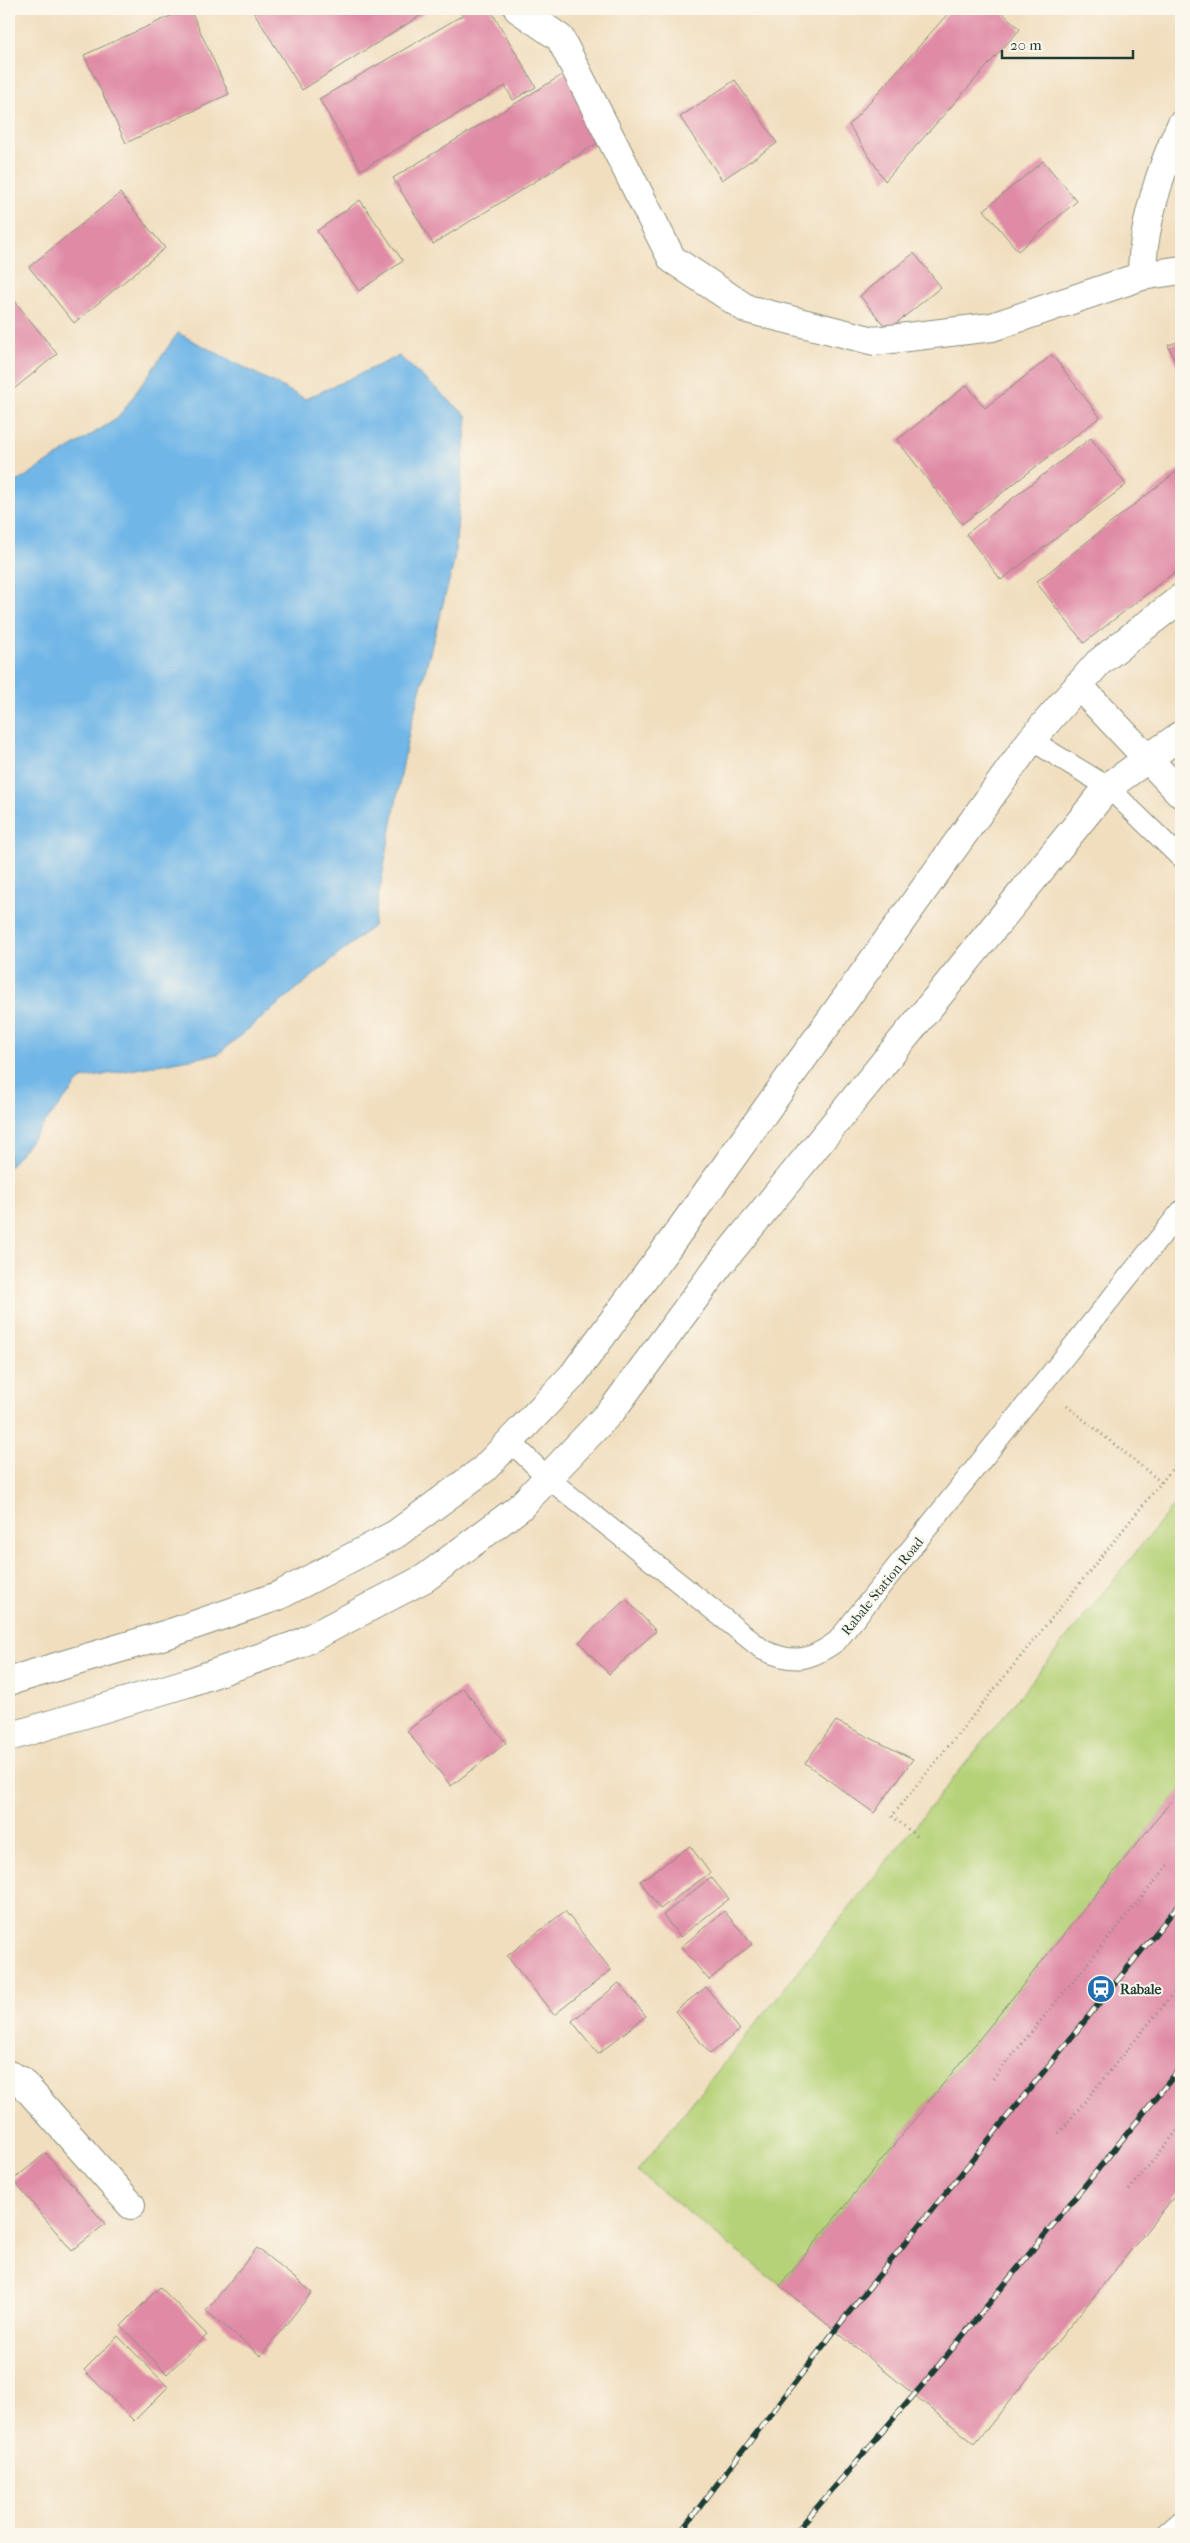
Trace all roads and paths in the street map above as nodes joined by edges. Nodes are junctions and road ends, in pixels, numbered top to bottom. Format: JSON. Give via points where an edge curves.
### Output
{"nodes":[{"id":1,"x":518,"y":9,"type":"edge"},
{"id":2,"x":1181,"y":125,"type":"edge"},
{"id":3,"x":1181,"y":270,"type":"edge"},
{"id":4,"x":1142,"y":276,"type":"junction"},
{"id":5,"x":1181,"y":598,"type":"edge"},
{"id":6,"x":1078,"y":685,"type":"junction"},
{"id":7,"x":1181,"y":735,"type":"edge"},
{"id":8,"x":1031,"y":740,"type":"junction"},
{"id":9,"x":1149,"y":758,"type":"junction"},
{"id":10,"x":1108,"y":787,"type":"junction"},
{"id":11,"x":1181,"y":794,"type":"edge"},
{"id":12,"x":1181,"y":858,"type":"edge"},
{"id":13,"x":1181,"y":1211,"type":"edge"},
{"id":14,"x":1042,"y":1386,"type":"junction"},
{"id":15,"x":510,"y":1441,"type":"junction"},
{"id":16,"x":1181,"y":1458,"type":"edge"},
{"id":17,"x":549,"y":1478,"type":"junction"},
{"id":18,"x":1162,"y":1483,"type":"junction"},
{"id":19,"x":9,"y":1681,"type":"edge"},
{"id":20,"x":9,"y":1737,"type":"edge"},
{"id":21,"x":916,"y":1836,"type":"dead end"},
{"id":22,"x":1169,"y":1864,"type":"dead end"},
{"id":23,"x":1181,"y":1984,"type":"edge"},
{"id":24,"x":9,"y":2075,"type":"edge"},
{"id":25,"x":993,"y":2079,"type":"dead end"},
{"id":26,"x":1181,"y":2126,"type":"edge"},
{"id":27,"x":1059,"y":2133,"type":"dead end"},
{"id":28,"x":1129,"y":2190,"type":"dead end"},
{"id":29,"x":131,"y":2205,"type":"dead end"},
{"id":30,"x":1181,"y":2521,"type":"edge"},
{"id":31,"x":1166,"y":2534,"type":"edge"}],
"edges":[{"from":1,"to":4,"type":"street","via":[[560,38],[672,259],[747,310],[874,341],[992,327]]},
{"from":2,"to":4,"type":"street","via":[[1168,152],[1142,250]]},
{"from":3,"to":4,"type":"street"},
{"from":5,"to":6,"type":"street","via":[[1098,662]]},
{"from":6,"to":8,"type":"street"},
{"from":6,"to":9,"type":"street"},
{"from":7,"to":9,"type":"street"},
{"from":8,"to":10,"type":"lane"},
{"from":8,"to":15,"type":"street","via":[[573,1375]]},
{"from":9,"to":10,"type":"street"},
{"from":9,"to":11,"type":"street"},
{"from":10,"to":12,"type":"lane"},
{"from":10,"to":17,"type":"street","via":[[717,1268],[613,1409]]},
{"from":13,"to":14,"type":"lane","name":"Rabale Station Road"},
{"from":14,"to":17,"type":"lane","name":"Rabale Station Road","via":[[837,1641],[820,1654],[801,1659],[781,1658],[763,1650]]},
{"from":14,"to":18,"type":"path"},
{"from":15,"to":17,"type":"lane","name":"Rabale Station Road"},
{"from":15,"to":19,"type":"street","via":[[484,1469],[396,1534],[278,1596],[171,1634]]},
{"from":16,"to":18,"type":"path"},
{"from":17,"to":20,"type":"street","via":[[519,1508],[425,1578],[299,1644],[187,1683]]},
{"from":18,"to":21,"type":"path","via":[[892,1816]]},
{"from":22,"to":25,"type":"path"},
{"from":23,"to":27,"type":"path"},
{"from":24,"to":29,"type":"street","via":[[20,2080]]},
{"from":26,"to":28,"type":"path"},
{"from":30,"to":31,"type":"lane"}]}
